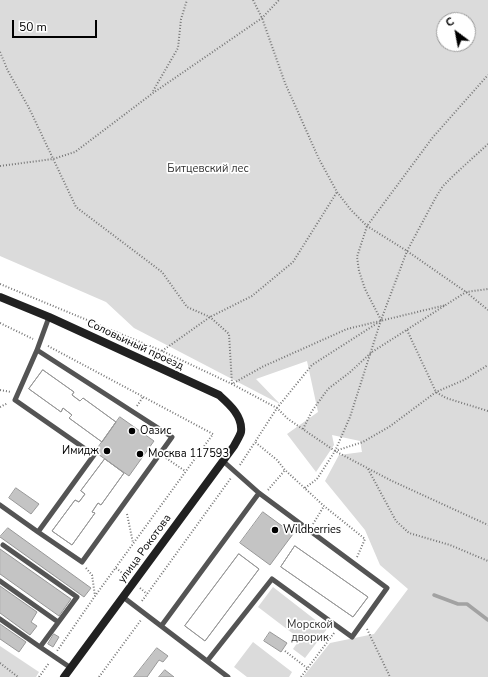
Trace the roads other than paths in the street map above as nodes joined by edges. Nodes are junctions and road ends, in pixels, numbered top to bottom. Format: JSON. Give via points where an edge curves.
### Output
{"nodes":[{"id":1,"x":0,"y":298,"type":"edge"},
{"id":2,"x":49,"y":317,"type":"junction"},
{"id":3,"x":37,"y":350,"type":"junction"},
{"id":4,"x":241,"y":432,"type":"joint"},
{"id":5,"x":223,"y":461,"type":"junction"},
{"id":6,"x":261,"y":495,"type":"junction"},
{"id":7,"x":0,"y":505,"type":"edge"},
{"id":8,"x":38,"y":532,"type":"junction"},
{"id":9,"x":3,"y":544,"type":"dead end"},
{"id":10,"x":0,"y":581,"type":"edge"},
{"id":11,"x":123,"y":597,"type":"junction"},
{"id":12,"x":0,"y":619,"type":"edge"},
{"id":13,"x":58,"y":622,"type":"junction"},
{"id":14,"x":162,"y":626,"type":"junction"},
{"id":15,"x":40,"y":647,"type":"junction"},
{"id":16,"x":208,"y":660,"type":"junction"},
{"id":17,"x":71,"y":668,"type":"junction"},
{"id":18,"x":64,"y":677,"type":"edge"},
{"id":19,"x":228,"y":677,"type":"edge"}],
"edges":[{"from":1,"to":2,"type":"street","name":"Соловьиный проезд"},
{"from":2,"to":3,"type":"lane"},
{"from":2,"to":4,"type":"street","name":"Соловьиный проезд","via":[[219,395],[232,406],[239,418]]},
{"from":3,"to":8,"type":"lane","via":[[15,400],[94,455]]},
{"from":3,"to":8,"type":"lane","via":[[172,437],[82,562]]},
{"from":4,"to":5,"type":"street","name":"улица Рокотова"},
{"from":5,"to":6,"type":"lane"},
{"from":5,"to":11,"type":"street","name":"улица Рокотова"},
{"from":6,"to":14,"type":"lane"},
{"from":6,"to":16,"type":"lane","via":[[387,588],[352,637],[272,579]]},
{"from":7,"to":8,"type":"lane"},
{"from":9,"to":13,"type":"lane","via":[[76,597]]},
{"from":10,"to":13,"type":"lane"},
{"from":11,"to":14,"type":"lane"},
{"from":11,"to":17,"type":"street","name":"улица Рокотова"},
{"from":12,"to":15,"type":"lane"},
{"from":13,"to":15,"type":"lane"},
{"from":14,"to":16,"type":"lane"},
{"from":15,"to":17,"type":"lane"},
{"from":16,"to":19,"type":"lane"},
{"from":17,"to":18,"type":"street","name":"улица Рокотова"}]}
